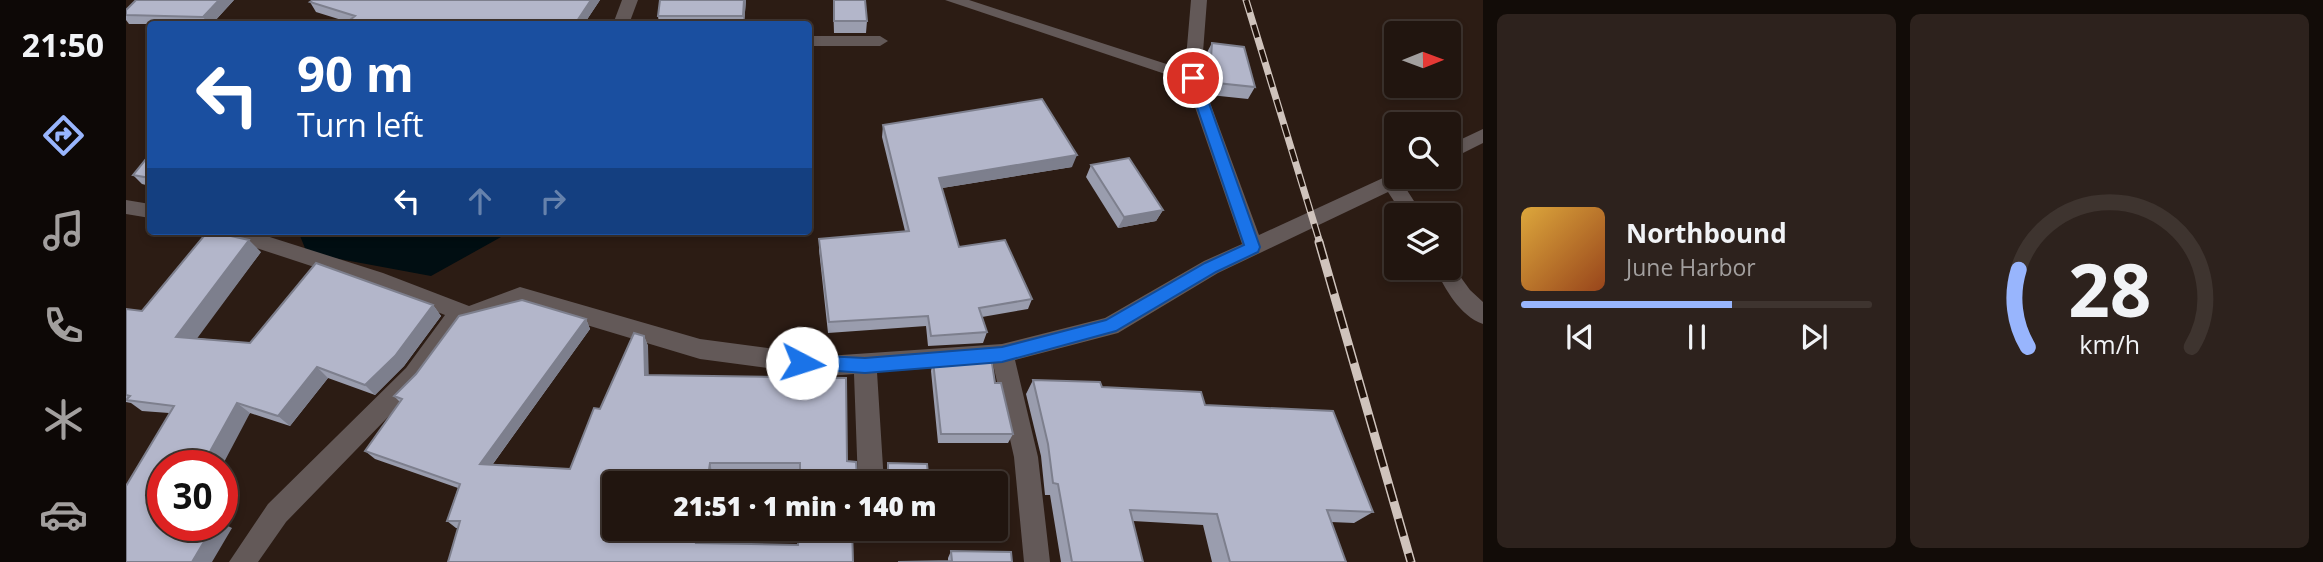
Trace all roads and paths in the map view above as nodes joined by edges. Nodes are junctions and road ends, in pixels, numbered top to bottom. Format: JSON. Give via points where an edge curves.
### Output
{"nodes":[{"id":1,"x":630,"y":0,"type":"edge"},
{"id":2,"x":953,"y":0,"type":"edge"},
{"id":3,"x":1199,"y":0,"type":"edge"},
{"id":4,"x":622,"y":21,"type":"edge"},
{"id":5,"x":812,"y":41,"type":"edge"},
{"id":6,"x":880,"y":41,"type":"dead end"},
{"id":7,"x":1193,"y":78,"type":"junction"},
{"id":8,"x":1483,"y":135,"type":"edge"},
{"id":9,"x":1461,"y":147,"type":"edge"},
{"id":10,"x":1384,"y":185,"type":"edge"},
{"id":11,"x":126,"y":207,"type":"edge"},
{"id":12,"x":147,"y":210,"type":"edge"},
{"id":13,"x":239,"y":235,"type":"edge"},
{"id":14,"x":1253,"y":247,"type":"junction"},
{"id":15,"x":1452,"y":280,"type":"edge"},
{"id":16,"x":460,"y":312,"type":"junction"},
{"id":17,"x":1483,"y":315,"type":"edge"},
{"id":18,"x":1002,"y":354,"type":"junction"},
{"id":19,"x":865,"y":365,"type":"junction"},
{"id":20,"x":870,"y":471,"type":"edge"},
{"id":21,"x":242,"y":562,"type":"edge"},
{"id":22,"x":1037,"y":562,"type":"edge"}],
"edges":[{"from":1,"to":4,"type":"street"},
{"from":2,"to":7,"type":"street"},
{"from":3,"to":7,"type":"street"},
{"from":5,"to":6,"type":"street"},
{"from":7,"to":14,"type":"street"},
{"from":8,"to":9,"type":"street"},
{"from":10,"to":14,"type":"street"},
{"from":11,"to":12,"type":"street"},
{"from":13,"to":16,"type":"street"},
{"from":14,"to":18,"type":"street","via":[[1110,326]]},
{"from":15,"to":17,"type":"street"},
{"from":16,"to":19,"type":"street","via":[[470,315],[520,296],[700,349],[827,366]]},
{"from":16,"to":21,"type":"street","via":[[414,375],[277,513]]},
{"from":18,"to":19,"type":"street"},
{"from":18,"to":22,"type":"street","via":[[1026,457]]},
{"from":19,"to":20,"type":"street"}]}
